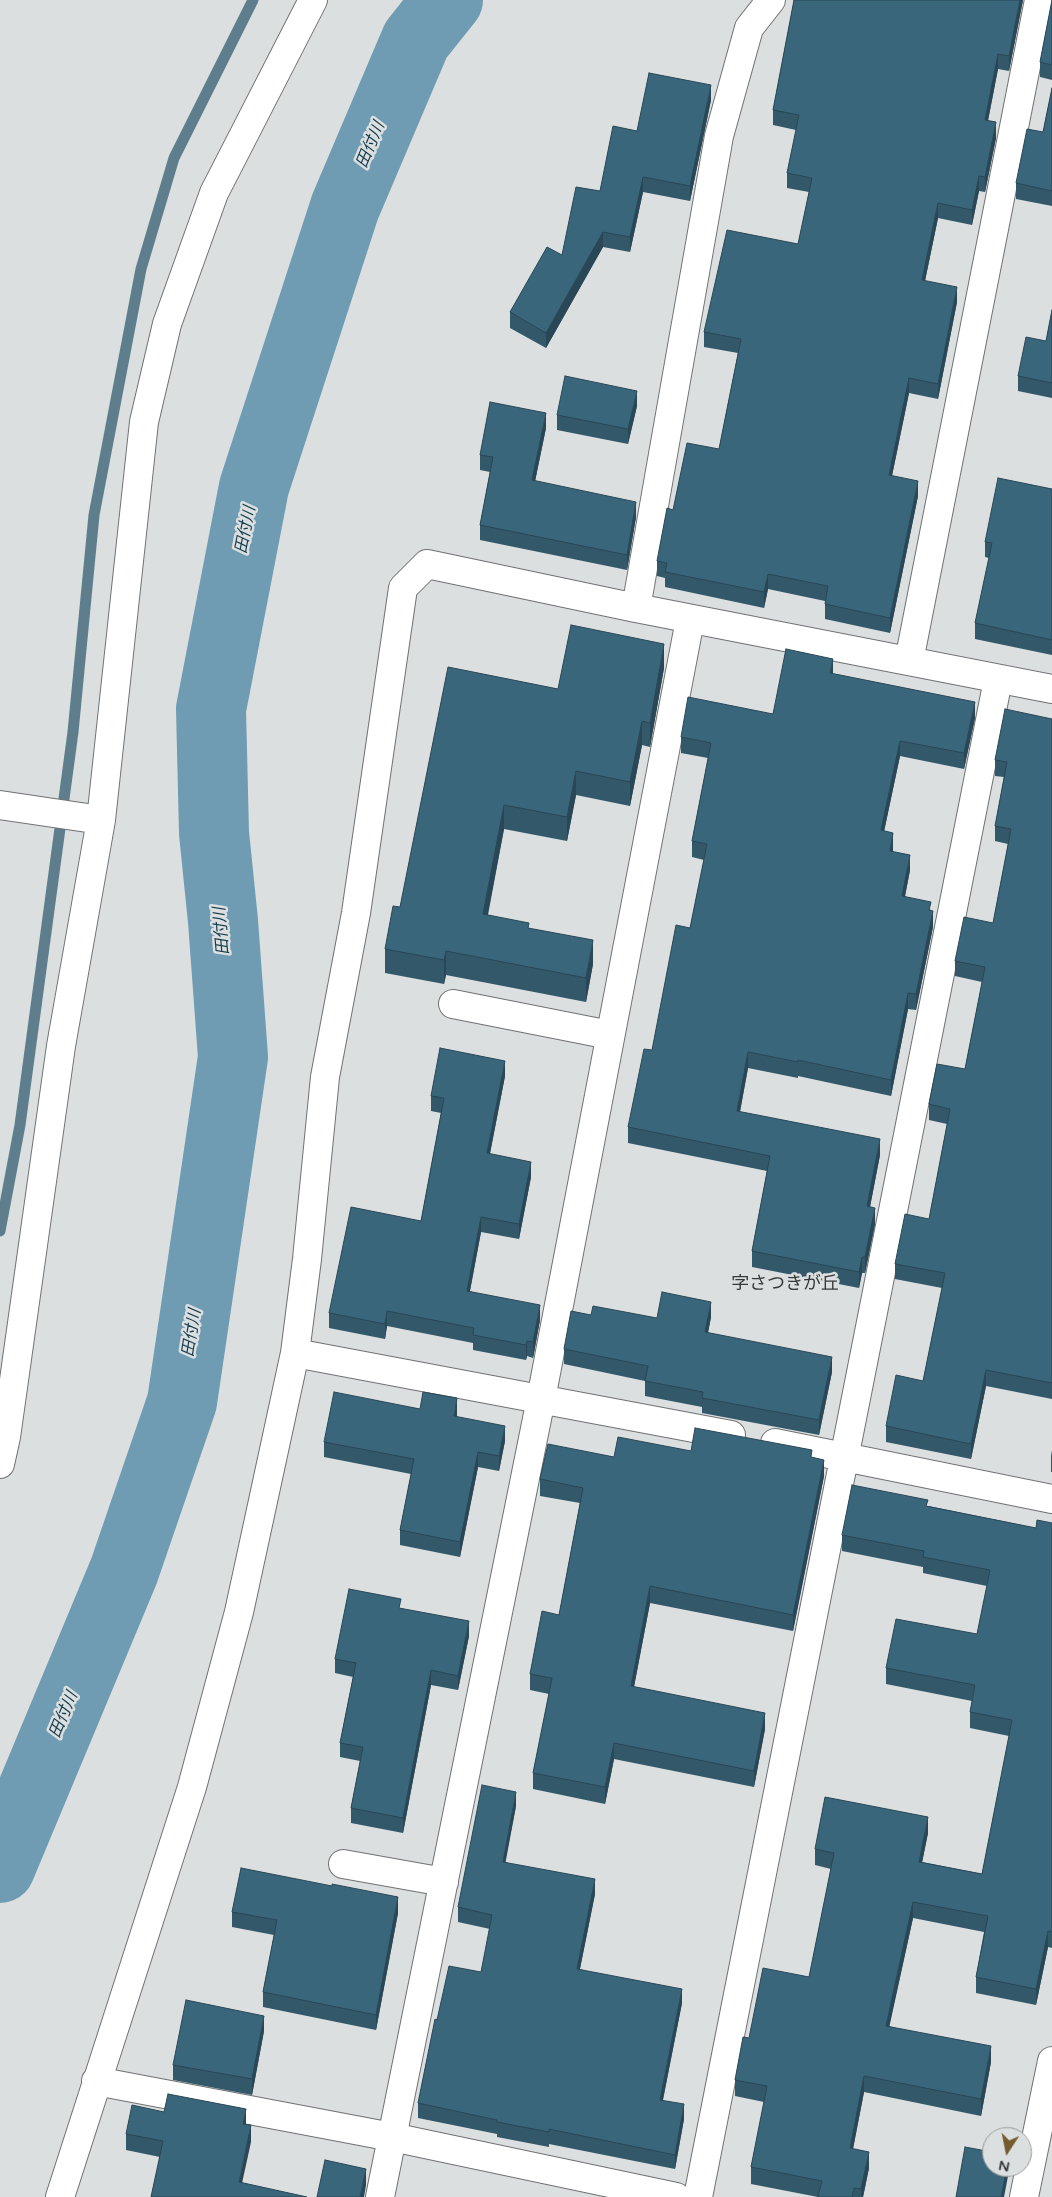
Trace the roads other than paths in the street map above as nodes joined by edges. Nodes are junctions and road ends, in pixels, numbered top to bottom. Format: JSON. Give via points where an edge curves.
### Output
{"nodes":[{"id":1,"x":313,"y":0,"type":"edge"},
{"id":2,"x":771,"y":0,"type":"edge"},
{"id":3,"x":1039,"y":0,"type":"edge"},
{"id":4,"x":636,"y":608,"type":"junction"},
{"id":5,"x":690,"y":620,"type":"junction"},
{"id":6,"x":909,"y":662,"type":"junction"},
{"id":7,"x":998,"y":680,"type":"junction"},
{"id":8,"x":1052,"y":690,"type":"edge"},
{"id":9,"x":0,"y":804,"type":"edge"},
{"id":10,"x":101,"y":820,"type":"junction"},
{"id":11,"x":453,"y":1004,"type":"dead end"},
{"id":12,"x":610,"y":1036,"type":"junction"},
{"id":13,"x":295,"y":1353,"type":"junction"},
{"id":14,"x":541,"y":1399,"type":"junction"},
{"id":15,"x":844,"y":1456,"type":"junction"},
{"id":16,"x":0,"y":1464,"type":"edge"},
{"id":17,"x":1052,"y":1499,"type":"edge"},
{"id":18,"x":343,"y":1864,"type":"dead end"},
{"id":19,"x":444,"y":1882,"type":"junction"},
{"id":20,"x":1052,"y":2061,"type":"edge"},
{"id":21,"x":96,"y":2081,"type":"junction"},
{"id":22,"x":392,"y":2137,"type":"junction"},
{"id":23,"x":60,"y":2197,"type":"edge"},
{"id":24,"x":380,"y":2197,"type":"edge"},
{"id":25,"x":676,"y":2197,"type":"edge"},
{"id":26,"x":698,"y":2197,"type":"edge"},
{"id":27,"x":1024,"y":2197,"type":"edge"}],
"edges":[{"from":1,"to":10,"type":"street","via":[[214,193],[167,324],[144,422]]},
{"from":2,"to":4,"type":"street","via":[[749,28],[719,136]]},
{"from":3,"to":6,"type":"street"},
{"from":4,"to":5,"type":"street"},
{"from":4,"to":13,"type":"street","via":[[427,564],[403,588],[356,913],[325,1077]]},
{"from":5,"to":6,"type":"street"},
{"from":5,"to":12,"type":"street"},
{"from":6,"to":7,"type":"street"},
{"from":7,"to":8,"type":"street"},
{"from":7,"to":15,"type":"street"},
{"from":9,"to":10,"type":"street"},
{"from":10,"to":16,"type":"street","via":[[61,1046]]},
{"from":11,"to":12,"type":"street"},
{"from":12,"to":14,"type":"street"},
{"from":13,"to":14,"type":"street"},
{"from":13,"to":21,"type":"street","via":[[239,1612],[192,1787]]},
{"from":14,"to":15,"type":"street"},
{"from":14,"to":19,"type":"street"},
{"from":15,"to":17,"type":"street"},
{"from":15,"to":26,"type":"street"},
{"from":18,"to":19,"type":"street"},
{"from":19,"to":22,"type":"street"},
{"from":20,"to":27,"type":"street"},
{"from":21,"to":22,"type":"street"},
{"from":21,"to":23,"type":"street"},
{"from":22,"to":24,"type":"street"},
{"from":22,"to":25,"type":"street"}]}
